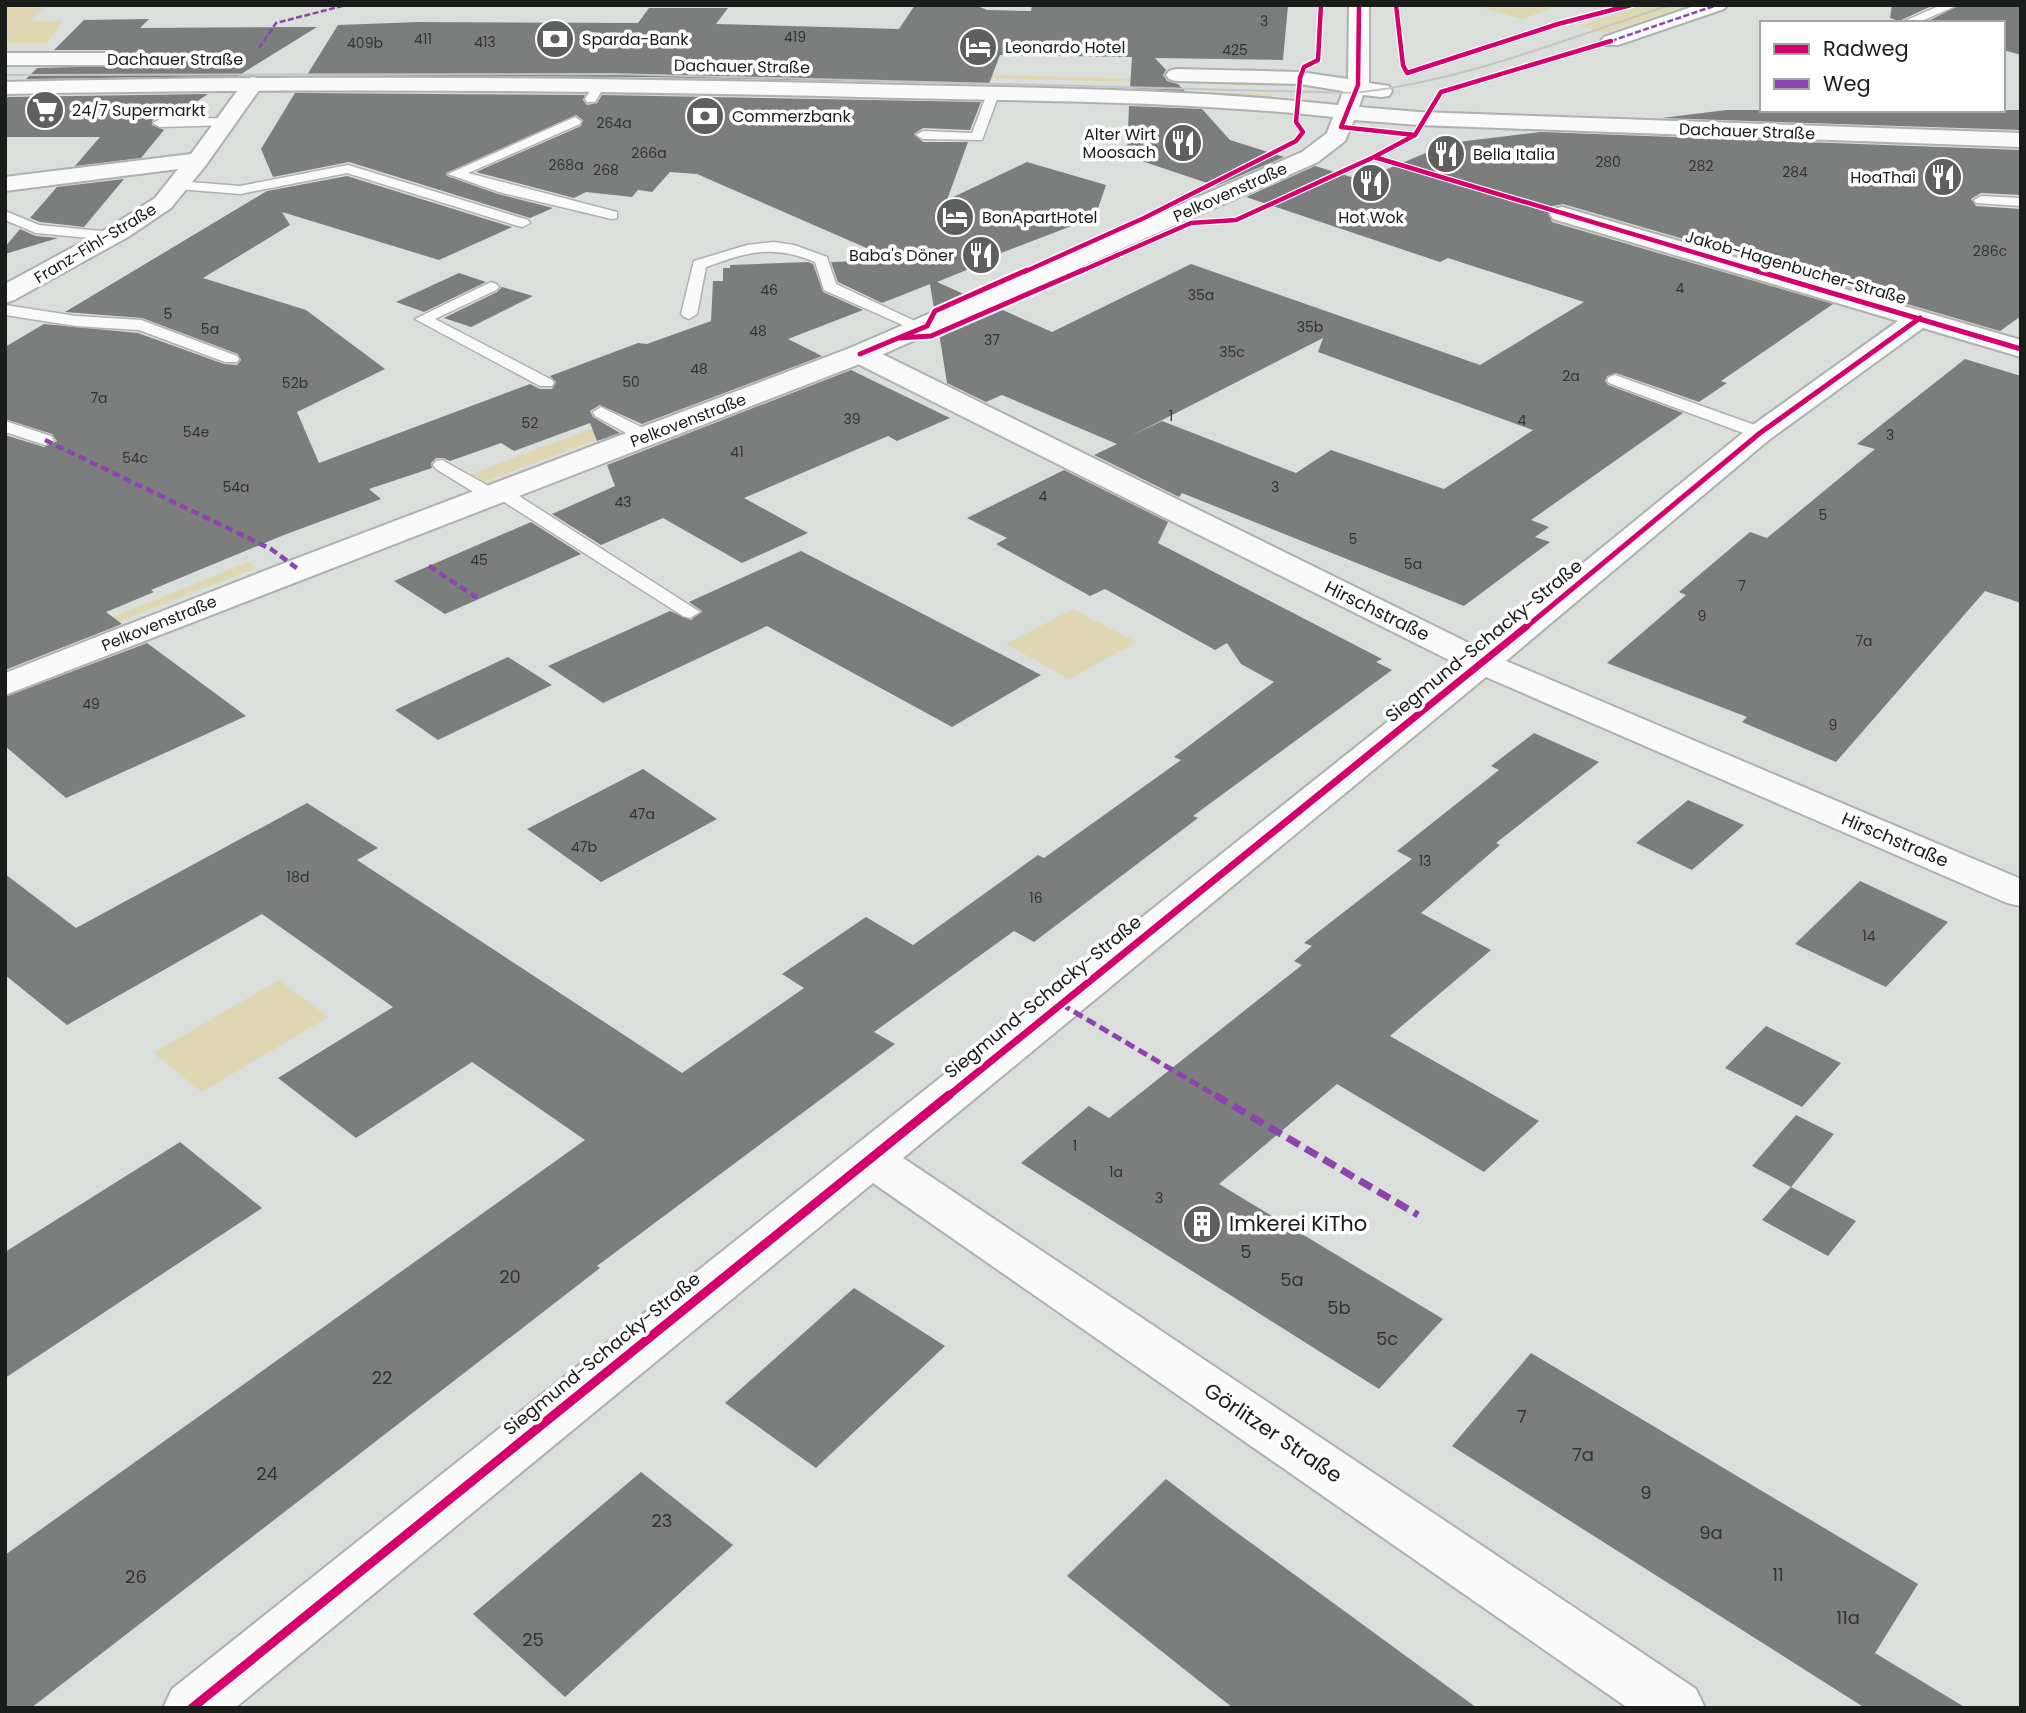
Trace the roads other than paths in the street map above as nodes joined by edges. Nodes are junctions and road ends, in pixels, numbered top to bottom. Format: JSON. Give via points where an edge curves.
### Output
{"nodes":[{"id":1,"x":1359,"y":5,"type":"edge"},
{"id":2,"x":1717,"y":5,"type":"edge"},
{"id":3,"x":1952,"y":5,"type":"edge"},
{"id":4,"x":1911,"y":21,"type":"edge"},
{"id":5,"x":1611,"y":41,"type":"dead end"},
{"id":6,"x":5,"y":59,"type":"edge"},
{"id":7,"x":130,"y":59,"type":"dead end"},
{"id":8,"x":238,"y":60,"type":"dead end"},
{"id":9,"x":278,"y":60,"type":"dead end"},
{"id":10,"x":1151,"y":74,"type":"dead end"},
{"id":11,"x":253,"y":83,"type":"junction"},
{"id":12,"x":1358,"y":85,"type":"junction"},
{"id":13,"x":5,"y":88,"type":"edge"},
{"id":14,"x":993,"y":94,"type":"junction"},
{"id":15,"x":1345,"y":114,"type":"junction"},
{"id":16,"x":1473,"y":119,"type":"junction"},
{"id":17,"x":575,"y":121,"type":"dead end"},
{"id":18,"x":226,"y":122,"type":"junction"},
{"id":19,"x":160,"y":123,"type":"dead end"},
{"id":20,"x":923,"y":135,"type":"dead end"},
{"id":21,"x":2019,"y":143,"type":"edge"},
{"id":22,"x":198,"y":160,"type":"junction"},
{"id":23,"x":5,"y":184,"type":"edge"},
{"id":24,"x":177,"y":185,"type":"junction"},
{"id":25,"x":1982,"y":200,"type":"dead end"},
{"id":26,"x":2021,"y":202,"type":"edge"},
{"id":27,"x":1562,"y":214,"type":"dead end"},
{"id":28,"x":5,"y":215,"type":"edge"},
{"id":29,"x":612,"y":215,"type":"dead end"},
{"id":30,"x":523,"y":223,"type":"dead end"},
{"id":31,"x":111,"y":236,"type":"junction"},
{"id":32,"x":491,"y":287,"type":"dead end"},
{"id":33,"x":5,"y":295,"type":"edge"},
{"id":34,"x":5,"y":310,"type":"edge"},
{"id":35,"x":689,"y":314,"type":"dead end"},
{"id":36,"x":1920,"y":318,"type":"junction"},
{"id":37,"x":922,"y":327,"type":"junction"},
{"id":38,"x":2021,"y":348,"type":"edge"},
{"id":39,"x":860,"y":354,"type":"junction"},
{"id":40,"x":231,"y":359,"type":"dead end"},
{"id":41,"x":1615,"y":380,"type":"dead end"},
{"id":42,"x":546,"y":383,"type":"dead end"},
{"id":43,"x":601,"y":412,"type":"dead end"},
{"id":44,"x":5,"y":426,"type":"edge"},
{"id":45,"x":1760,"y":433,"type":"junction"},
{"id":46,"x":645,"y":436,"type":"junction"},
{"id":47,"x":45,"y":440,"type":"dead end"},
{"id":48,"x":442,"y":465,"type":"dead end"},
{"id":49,"x":495,"y":493,"type":"junction"},
{"id":50,"x":690,"y":612,"type":"dead end"},
{"id":51,"x":1482,"y":663,"type":"junction"},
{"id":52,"x":5,"y":685,"type":"edge"},
{"id":53,"x":2021,"y":894,"type":"edge"},
{"id":54,"x":870,"y":1158,"type":"junction"},
{"id":55,"x":192,"y":1708,"type":"edge"},
{"id":56,"x":1676,"y":1708,"type":"edge"}],
"edges":[{"from":1,"to":12,"type":"street"},
{"from":2,"to":5,"type":"street"},
{"from":3,"to":4,"type":"lane"},
{"from":6,"to":7,"type":"street","name":"Dachauer Straße"},
{"from":8,"to":9,"type":"street","name":"Dachauer Straße"},
{"from":10,"to":12,"type":"street","name":"Dachauer Straße","via":[[1300,78]]},
{"from":11,"to":13,"type":"street","name":"Dachauer Straße"},
{"from":11,"to":14,"type":"street","name":"Dachauer Straße","via":[[596,92]]},
{"from":11,"to":18,"type":"street","name":"Franz-Fihl-Straße"},
{"from":12,"to":15,"type":"street","name":"Pelkovenstraße"},
{"from":12,"to":16,"type":"street","name":"Dachauer Straße"},
{"from":14,"to":15,"type":"street","name":"Dachauer Straße","via":[[1262,104]]},
{"from":14,"to":20,"type":"lane","via":[[977,137]]},
{"from":15,"to":16,"type":"street","name":"Dachauer Straße","via":[[1423,121]]},
{"from":15,"to":37,"type":"street","name":"Pelkovenstraße","via":[[1337,136],[1310,157]]},
{"from":16,"to":21,"type":"street","name":"Dachauer Straße"},
{"from":17,"to":29,"type":"lane","via":[[455,174]]},
{"from":18,"to":19,"type":"lane"},
{"from":18,"to":22,"type":"street","name":"Franz-Fihl-Straße"},
{"from":22,"to":23,"type":"street"},
{"from":22,"to":24,"type":"street","name":"Franz-Fihl-Straße"},
{"from":24,"to":30,"type":"lane","via":[[240,190],[348,169]]},
{"from":24,"to":31,"type":"street","name":"Franz-Fihl-Straße","via":[[163,203]]},
{"from":25,"to":26,"type":"lane"},
{"from":27,"to":36,"type":"street","name":"Jakob-Hagenbucher-Straße"},
{"from":28,"to":31,"type":"lane","via":[[36,229]]},
{"from":31,"to":33,"type":"street","name":"Franz-Fihl-Straße"},
{"from":32,"to":42,"type":"lane","via":[[423,319]]},
{"from":34,"to":40,"type":"lane","via":[[141,325]]},
{"from":35,"to":37,"type":"lane","via":[[699,264],[771,244],[798,248],[822,260],[829,287]]},
{"from":36,"to":38,"type":"street","name":"Jakob-Hagenbucher-Straße"},
{"from":36,"to":45,"type":"street","name":"Siegmund-Schacky-Straße"},
{"from":37,"to":39,"type":"street","name":"Pelkovenstraße"},
{"from":39,"to":46,"type":"street","name":"Pelkovenstraße"},
{"from":39,"to":51,"type":"street","name":"Hirschstraße"},
{"from":41,"to":45,"type":"lane"},
{"from":43,"to":46,"type":"lane"},
{"from":44,"to":47,"type":"lane"},
{"from":45,"to":51,"type":"street","name":"Siegmund-Schacky-Straße"},
{"from":46,"to":49,"type":"street","name":"Pelkovenstraße"},
{"from":48,"to":49,"type":"lane"},
{"from":49,"to":50,"type":"lane"},
{"from":49,"to":52,"type":"street","name":"Pelkovenstraße"},
{"from":51,"to":53,"type":"street","name":"Hirschstraße"},
{"from":51,"to":54,"type":"street","name":"Siegmund-Schacky-Straße"},
{"from":54,"to":55,"type":"street","name":"Siegmund-Schacky-Straße"},
{"from":54,"to":56,"type":"street","name":"Görlitzer Straße"}]}
